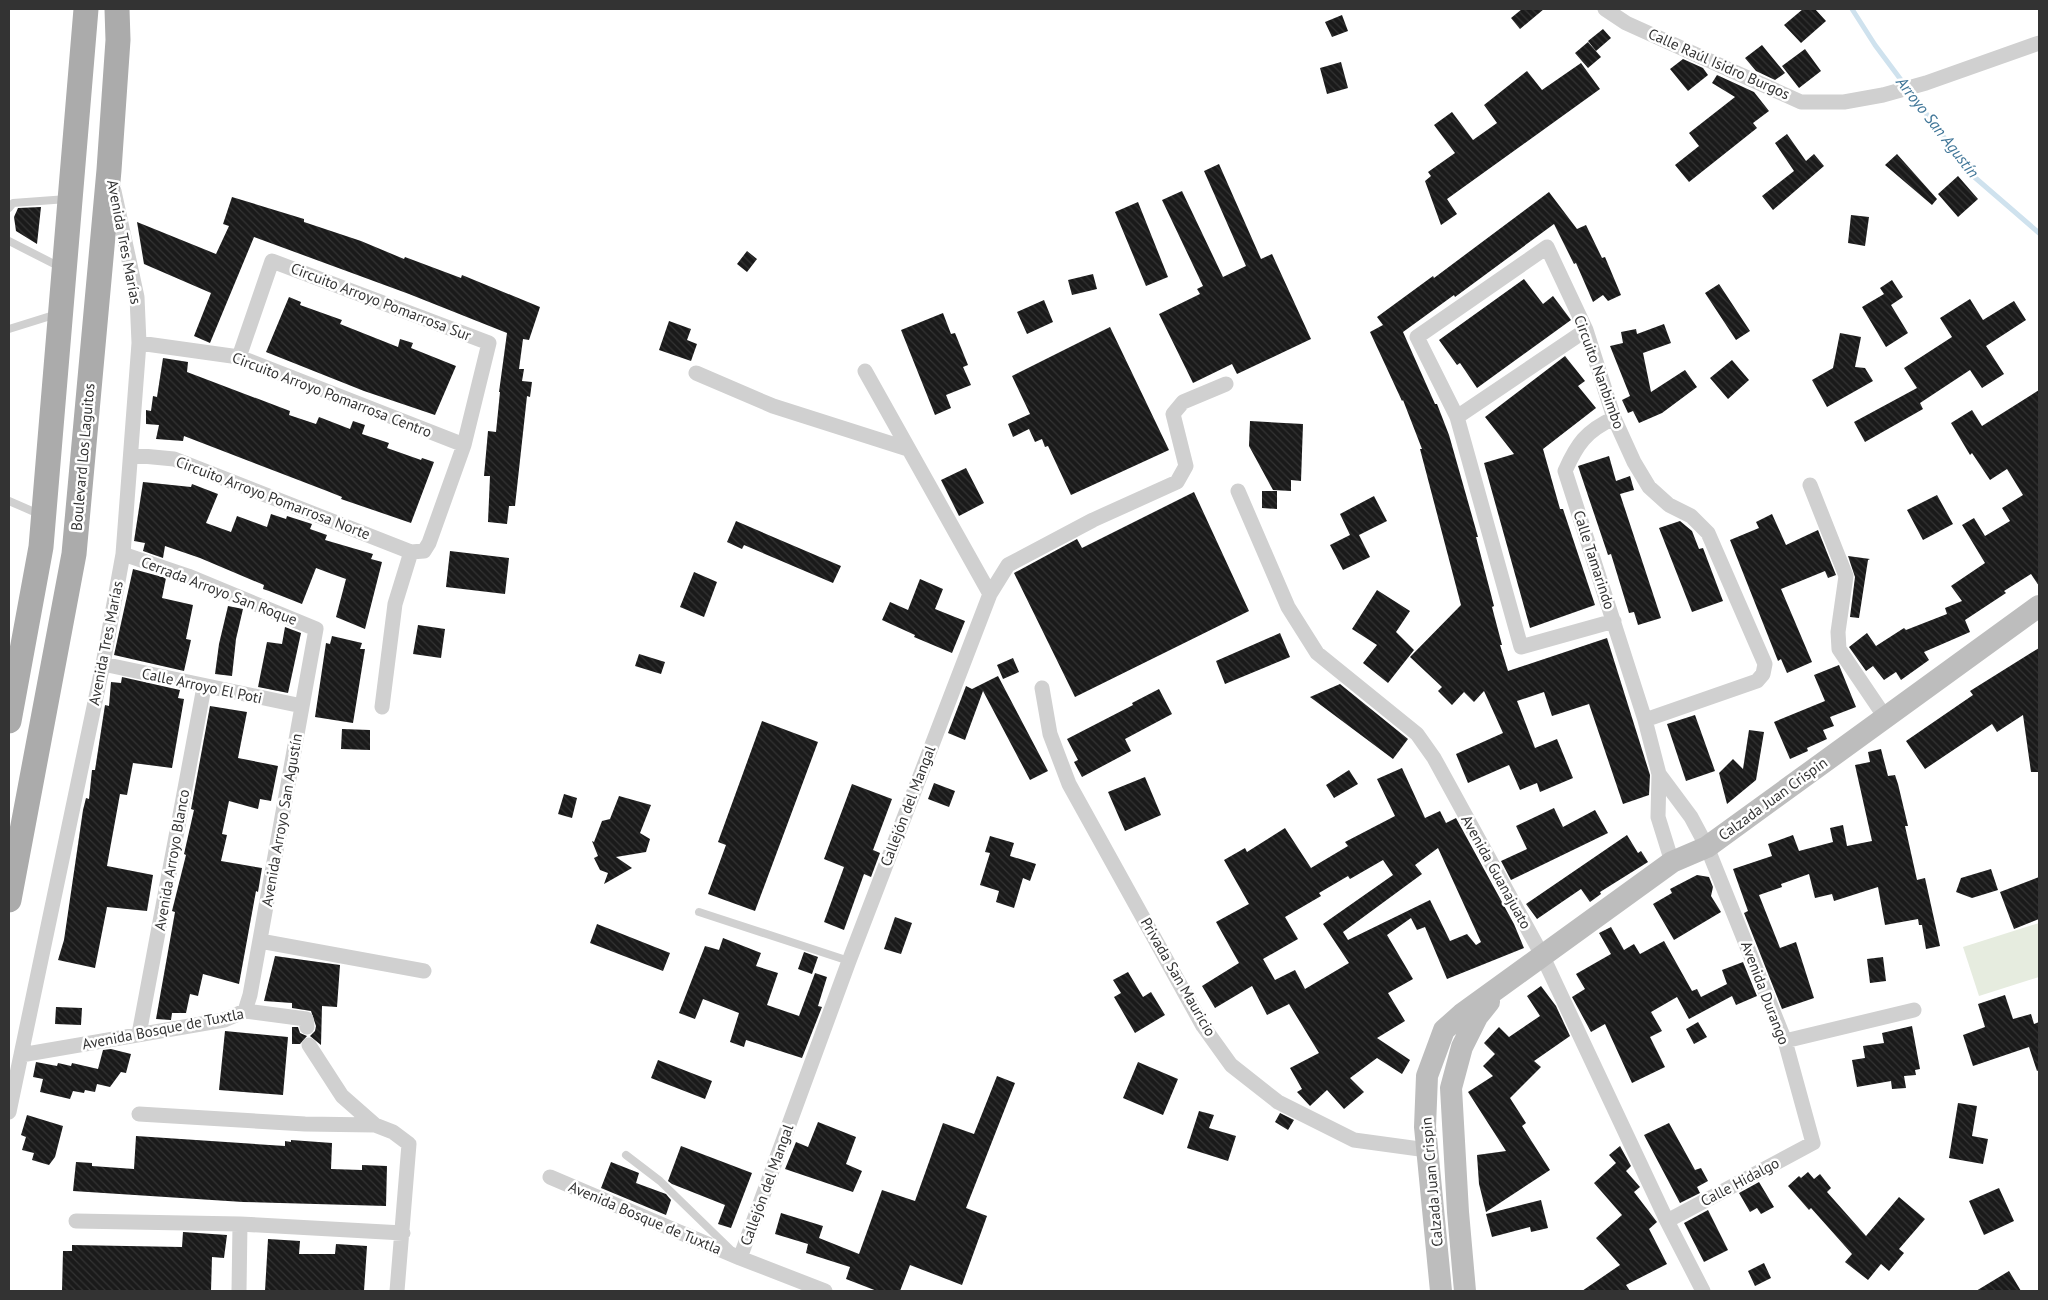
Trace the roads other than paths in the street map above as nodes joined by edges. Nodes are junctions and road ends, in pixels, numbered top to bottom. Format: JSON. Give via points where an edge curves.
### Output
{"nodes":[{"id":1,"x":86,"y":9,"type":"edge"},
{"id":2,"x":117,"y":9,"type":"edge"},
{"id":3,"x":1605,"y":9,"type":"edge"},
{"id":4,"x":2039,"y":43,"type":"edge"},
{"id":5,"x":109,"y":170,"type":"junction"},
{"id":6,"x":71,"y":199,"type":"junction"},
{"id":7,"x":9,"y":208,"type":"edge"},
{"id":8,"x":9,"y":241,"type":"edge"},
{"id":9,"x":65,"y":269,"type":"junction"},
{"id":10,"x":61,"y":312,"type":"junction"},
{"id":11,"x":9,"y":329,"type":"edge"},
{"id":12,"x":1586,"y":330,"type":"junction"},
{"id":13,"x":139,"y":343,"type":"junction"},
{"id":14,"x":239,"y":357,"type":"junction"},
{"id":15,"x":865,"y":370,"type":"dead end"},
{"id":16,"x":696,"y":373,"type":"dead end"},
{"id":17,"x":1226,"y":384,"type":"dead end"},
{"id":18,"x":1457,"y":417,"type":"junction"},
{"id":19,"x":1614,"y":418,"type":"junction"},
{"id":20,"x":464,"y":445,"type":"junction"},
{"id":21,"x":908,"y":449,"type":"junction"},
{"id":22,"x":132,"y":455,"type":"junction"},
{"id":23,"x":1810,"y":485,"type":"dead end"},
{"id":24,"x":1238,"y":491,"type":"dead end"},
{"id":25,"x":9,"y":501,"type":"edge"},
{"id":26,"x":43,"y":516,"type":"junction"},
{"id":27,"x":411,"y":552,"type":"junction"},
{"id":28,"x":123,"y":554,"type":"junction"},
{"id":29,"x":990,"y":594,"type":"junction"},
{"id":30,"x":2037,"y":613,"type":"edge"},
{"id":31,"x":1614,"y":622,"type":"junction"},
{"id":32,"x":316,"y":629,"type":"joint"},
{"id":33,"x":103,"y":664,"type":"junction"},
{"id":34,"x":204,"y":687,"type":"junction"},
{"id":35,"x":1042,"y":688,"type":"dead end"},
{"id":36,"x":302,"y":706,"type":"junction"},
{"id":37,"x":382,"y":707,"type":"dead end"},
{"id":38,"x":1885,"y":717,"type":"junction"},
{"id":39,"x":1645,"y":720,"type":"junction"},
{"id":40,"x":9,"y":721,"type":"edge"},
{"id":41,"x":1659,"y":774,"type":"junction"},
{"id":42,"x":1707,"y":847,"type":"junction"},
{"id":43,"x":1672,"y":862,"type":"junction"},
{"id":44,"x":9,"y":900,"type":"edge"},
{"id":45,"x":699,"y":912,"type":"dead end"},
{"id":46,"x":260,"y":941,"type":"junction"},
{"id":47,"x":1542,"y":955,"type":"junction"},
{"id":48,"x":849,"y":961,"type":"junction"},
{"id":49,"x":424,"y":971,"type":"dead end"},
{"id":50,"x":1504,"y":985,"type":"junction"},
{"id":51,"x":1914,"y":1010,"type":"dead end"},
{"id":52,"x":245,"y":1011,"type":"junction"},
{"id":53,"x":306,"y":1023,"type":"dead end"},
{"id":54,"x":139,"y":1034,"type":"junction"},
{"id":55,"x":1784,"y":1041,"type":"junction"},
{"id":56,"x":309,"y":1044,"type":"dead end"},
{"id":57,"x":21,"y":1055,"type":"junction"},
{"id":58,"x":9,"y":1112,"type":"edge"},
{"id":59,"x":139,"y":1114,"type":"dead end"},
{"id":60,"x":376,"y":1125,"type":"junction"},
{"id":61,"x":1813,"y":1143,"type":"joint"},
{"id":62,"x":1427,"y":1150,"type":"junction"},
{"id":63,"x":626,"y":1156,"type":"dead end"},
{"id":64,"x":550,"y":1177,"type":"dead end"},
{"id":65,"x":76,"y":1220,"type":"dead end"},
{"id":66,"x":1667,"y":1221,"type":"junction"},
{"id":67,"x":240,"y":1224,"type":"junction"},
{"id":68,"x":403,"y":1233,"type":"junction"},
{"id":69,"x":740,"y":1258,"type":"junction"},
{"id":70,"x":238,"y":1291,"type":"edge"},
{"id":71,"x":398,"y":1291,"type":"edge"},
{"id":72,"x":825,"y":1291,"type":"edge"},
{"id":73,"x":1441,"y":1291,"type":"edge"},
{"id":74,"x":1465,"y":1291,"type":"edge"},
{"id":75,"x":1703,"y":1291,"type":"edge"}],
"edges":[{"from":1,"to":6,"type":"main road"},
{"from":2,"to":5,"type":"main road","name":"Boulevard Los Laguitos","via":[[118,40]]},
{"from":3,"to":4,"type":"street","name":"Calle Raúl Isidro Burgos","via":[[1626,23],[1801,102],[1844,102],[1884,95]]},
{"from":5,"to":13,"type":"street","name":"Avenida Tres Marías","via":[[137,297]]},
{"from":5,"to":44,"type":"main road","name":"Boulevard Los Laguitos","via":[[74,554]]},
{"from":6,"to":7,"type":"lane","via":[[13,203]]},
{"from":6,"to":9,"type":"main road"},
{"from":8,"to":9,"type":"lane"},
{"from":9,"to":10,"type":"main road"},
{"from":10,"to":11,"type":"lane"},
{"from":10,"to":26,"type":"main road"},
{"from":12,"to":18,"type":"street"},
{"from":12,"to":18,"type":"street","name":"Circuito Nanbimbo","via":[[1547,247],[1417,337]]},
{"from":12,"to":19,"type":"street","name":"Circuito Nanbimbo"},
{"from":13,"to":14,"type":"street","name":"Circuito Arroyo Pomarrosa Centro"},
{"from":13,"to":22,"type":"street","name":"Avenida Tres Marías"},
{"from":14,"to":20,"type":"street","name":"Circuito Arroyo Pomarrosa Centro"},
{"from":14,"to":20,"type":"street","name":"Circuito Arroyo Pomarrosa Sur","via":[[272,261],[489,343]]},
{"from":15,"to":21,"type":"street"},
{"from":16,"to":21,"type":"street","via":[[773,406]]},
{"from":17,"to":29,"type":"street","name":"Callejón del Mangal","via":[[1183,402],[1173,414],[1186,466],[1176,482],[1093,520],[1008,565]]},
{"from":18,"to":31,"type":"street","name":"Circuito Nanbimbo","via":[[1521,647]]},
{"from":19,"to":31,"type":"street","name":"Calle Tamarindo","via":[[1601,424],[1576,445],[1565,470]]},
{"from":19,"to":39,"type":"street","name":"Circuito Nanbimbo","via":[[1649,487],[1669,504],[1692,516],[1708,533],[1765,664],[1763,674],[1757,680]]},
{"from":20,"to":27,"type":"street","via":[[429,543],[424,551]]},
{"from":21,"to":29,"type":"street"},
{"from":22,"to":27,"type":"street","name":"Circuito Arroyo Pomarrosa Norte","via":[[174,459]]},
{"from":22,"to":28,"type":"street","name":"Avenida Tres Marías"},
{"from":23,"to":38,"type":"street","via":[[1846,576],[1838,632],[1839,649]]},
{"from":24,"to":47,"type":"street","name":"Avenida Guanajuato","via":[[1288,607],[1317,653],[1417,734],[1434,758]]},
{"from":25,"to":26,"type":"lane"},
{"from":26,"to":40,"type":"main road","via":[[41,547]]},
{"from":27,"to":37,"type":"street","via":[[395,604]]},
{"from":28,"to":32,"type":"street","name":"Cerrada Arroyo San Roque","via":[[188,576]]},
{"from":28,"to":33,"type":"street","name":"Avenida Tres Marías"},
{"from":29,"to":48,"type":"street","name":"Callejón del Mangal"},
{"from":30,"to":38,"type":"main road","name":"Calzada Juan Crispin"},
{"from":31,"to":39,"type":"street","name":"Calle Tamarindo"},
{"from":32,"to":36,"type":"street","name":"Avenida Arroyo San Agustín"},
{"from":33,"to":34,"type":"street","name":"Calle Arroyo El Poti"},
{"from":33,"to":57,"type":"street","name":"Avenida Tres Marías"},
{"from":34,"to":36,"type":"street","name":"Calle Arroyo El Poti"},
{"from":34,"to":54,"type":"street","name":"Avenida Arroyo Blanco"},
{"from":35,"to":62,"type":"street","name":"Privada San Mauricio","via":[[1050,734],[1069,784],[1203,1026],[1231,1065],[1278,1102],[1354,1140]]},
{"from":36,"to":46,"type":"street","name":"Avenida Arroyo San Agustín"},
{"from":38,"to":42,"type":"main road","name":"Calzada Juan Crispin"},
{"from":39,"to":41,"type":"street"},
{"from":41,"to":42,"type":"street","via":[[1692,817]]},
{"from":41,"to":43,"type":"street","via":[[1658,817]]},
{"from":42,"to":43,"type":"main road","name":"Calzada Juan Crispin"},
{"from":42,"to":55,"type":"street","name":"Avenida Durango"},
{"from":43,"to":47,"type":"main road","name":"Calzada Juan Crispin"},
{"from":45,"to":48,"type":"lane"},
{"from":46,"to":49,"type":"street"},
{"from":46,"to":52,"type":"street","name":"Avenida Arroyo San Agustín"},
{"from":47,"to":50,"type":"main road","name":"Calzada Juan Crispin"},
{"from":47,"to":66,"type":"street","name":"Avenida Guanajuato"},
{"from":48,"to":69,"type":"street","name":"Callejón del Mangal"},
{"from":50,"to":62,"type":"main road","name":"Calzada Juan Crispin","via":[[1444,1030],[1427,1076]]},
{"from":50,"to":74,"type":"main road","name":"Calzada Juan Crispin","via":[[1477,1017],[1462,1047],[1452,1088]]},
{"from":51,"to":55,"type":"street"},
{"from":52,"to":53,"type":"street","name":"Avenida Bosque de Tuxtla"},
{"from":52,"to":54,"type":"street","name":"Avenida Bosque de Tuxtla","via":[[224,1020]]},
{"from":54,"to":57,"type":"street","name":"Avenida Bosque de Tuxtla"},
{"from":55,"to":61,"type":"street","name":"Avenida Durango"},
{"from":56,"to":60,"type":"street","via":[[342,1096]]},
{"from":57,"to":58,"type":"street","name":"Avenida Tres Marías"},
{"from":59,"to":60,"type":"street"},
{"from":60,"to":68,"type":"street","via":[[409,1144]]},
{"from":61,"to":66,"type":"street","name":"Calle Hidalgo"},
{"from":62,"to":73,"type":"main road","name":"Calzada Juan Crispin"},
{"from":63,"to":69,"type":"lane","via":[[660,1181]]},
{"from":64,"to":69,"type":"street","name":"Avenida Bosque de Tuxtla"},
{"from":65,"to":67,"type":"street"},
{"from":66,"to":75,"type":"street","name":"Avenida Guanajuato"},
{"from":67,"to":68,"type":"street"},
{"from":67,"to":70,"type":"street"},
{"from":68,"to":71,"type":"street"},
{"from":69,"to":72,"type":"street","name":"Avenida Bosque de Tuxtla"}]}
